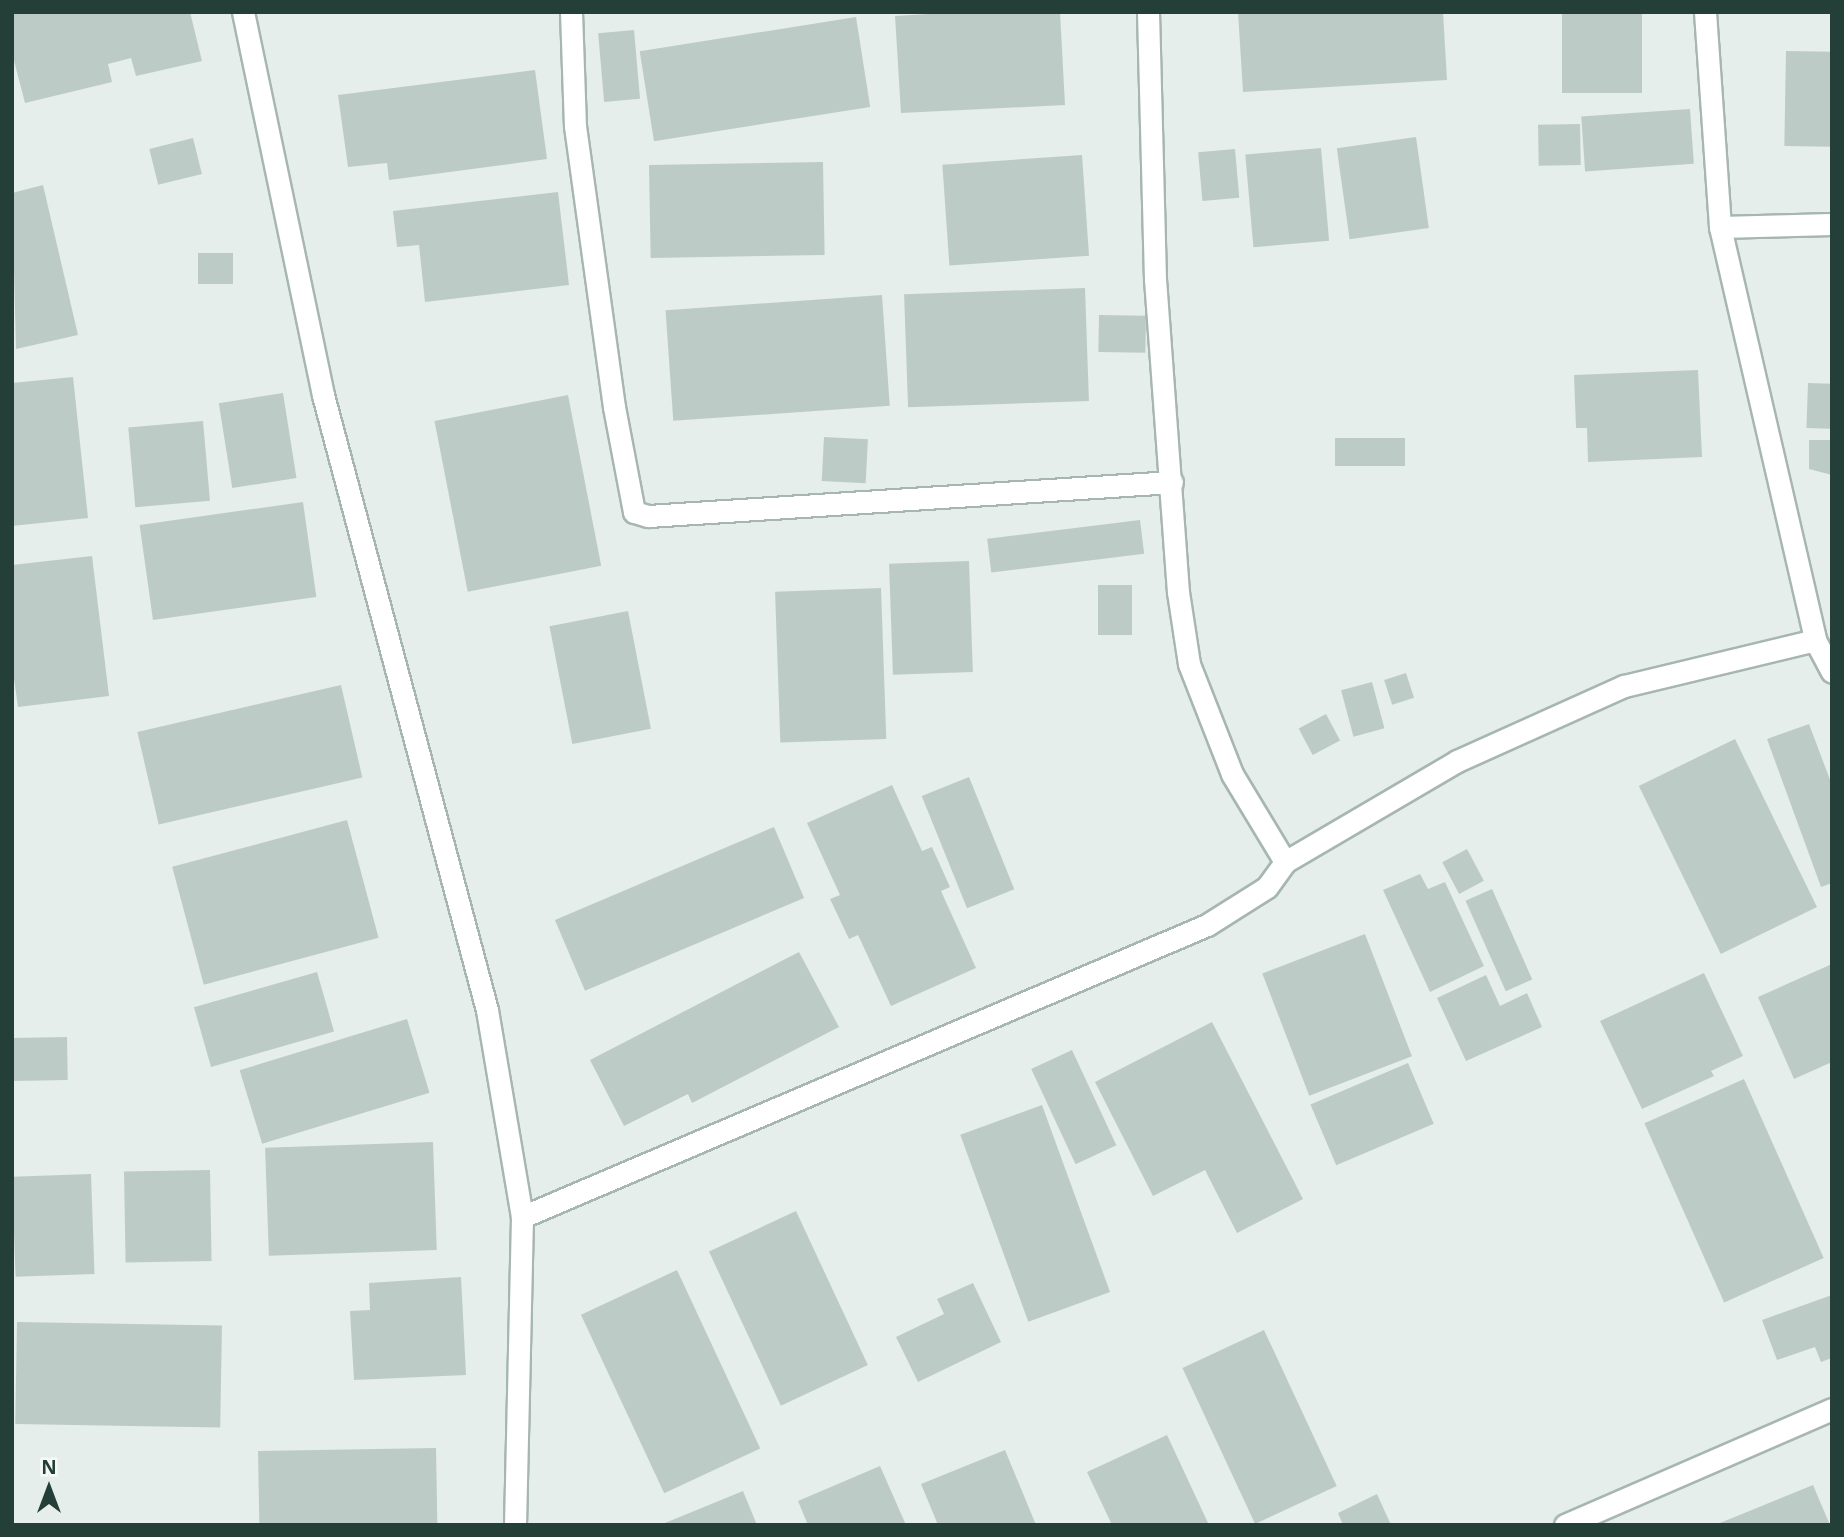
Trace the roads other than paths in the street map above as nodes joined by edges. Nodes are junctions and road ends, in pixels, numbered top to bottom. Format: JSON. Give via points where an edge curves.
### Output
{"nodes":[{"id":1,"x":243,"y":12,"type":"edge"},
{"id":2,"x":571,"y":12,"type":"edge"},
{"id":3,"x":1147,"y":12,"type":"edge"},
{"id":4,"x":1705,"y":12,"type":"edge"},
{"id":5,"x":1832,"y":224,"type":"edge"},
{"id":6,"x":1720,"y":227,"type":"junction"},
{"id":7,"x":1171,"y":482,"type":"junction"},
{"id":8,"x":1815,"y":640,"type":"junction"},
{"id":9,"x":1832,"y":672,"type":"edge"},
{"id":10,"x":1285,"y":862,"type":"junction"},
{"id":11,"x":522,"y":1217,"type":"junction"},
{"id":12,"x":1832,"y":1409,"type":"edge"},
{"id":13,"x":515,"y":1525,"type":"edge"},
{"id":14,"x":1565,"y":1525,"type":"edge"}],
"edges":[{"from":1,"to":11,"type":"street","via":[[323,395],[487,1010]]},
{"from":2,"to":7,"type":"street","via":[[575,126],[614,407],[634,512],[648,516]]},
{"from":3,"to":7,"type":"street","via":[[1155,279]]},
{"from":4,"to":6,"type":"street"},
{"from":5,"to":6,"type":"street"},
{"from":6,"to":8,"type":"street"},
{"from":7,"to":10,"type":"street","via":[[1178,592],[1189,664],[1232,774]]},
{"from":8,"to":9,"type":"street"},
{"from":8,"to":10,"type":"street","via":[[1625,686],[1457,761]]},
{"from":10,"to":11,"type":"street","via":[[1267,887],[1207,925]]},
{"from":11,"to":13,"type":"street"},
{"from":12,"to":14,"type":"street"}]}
